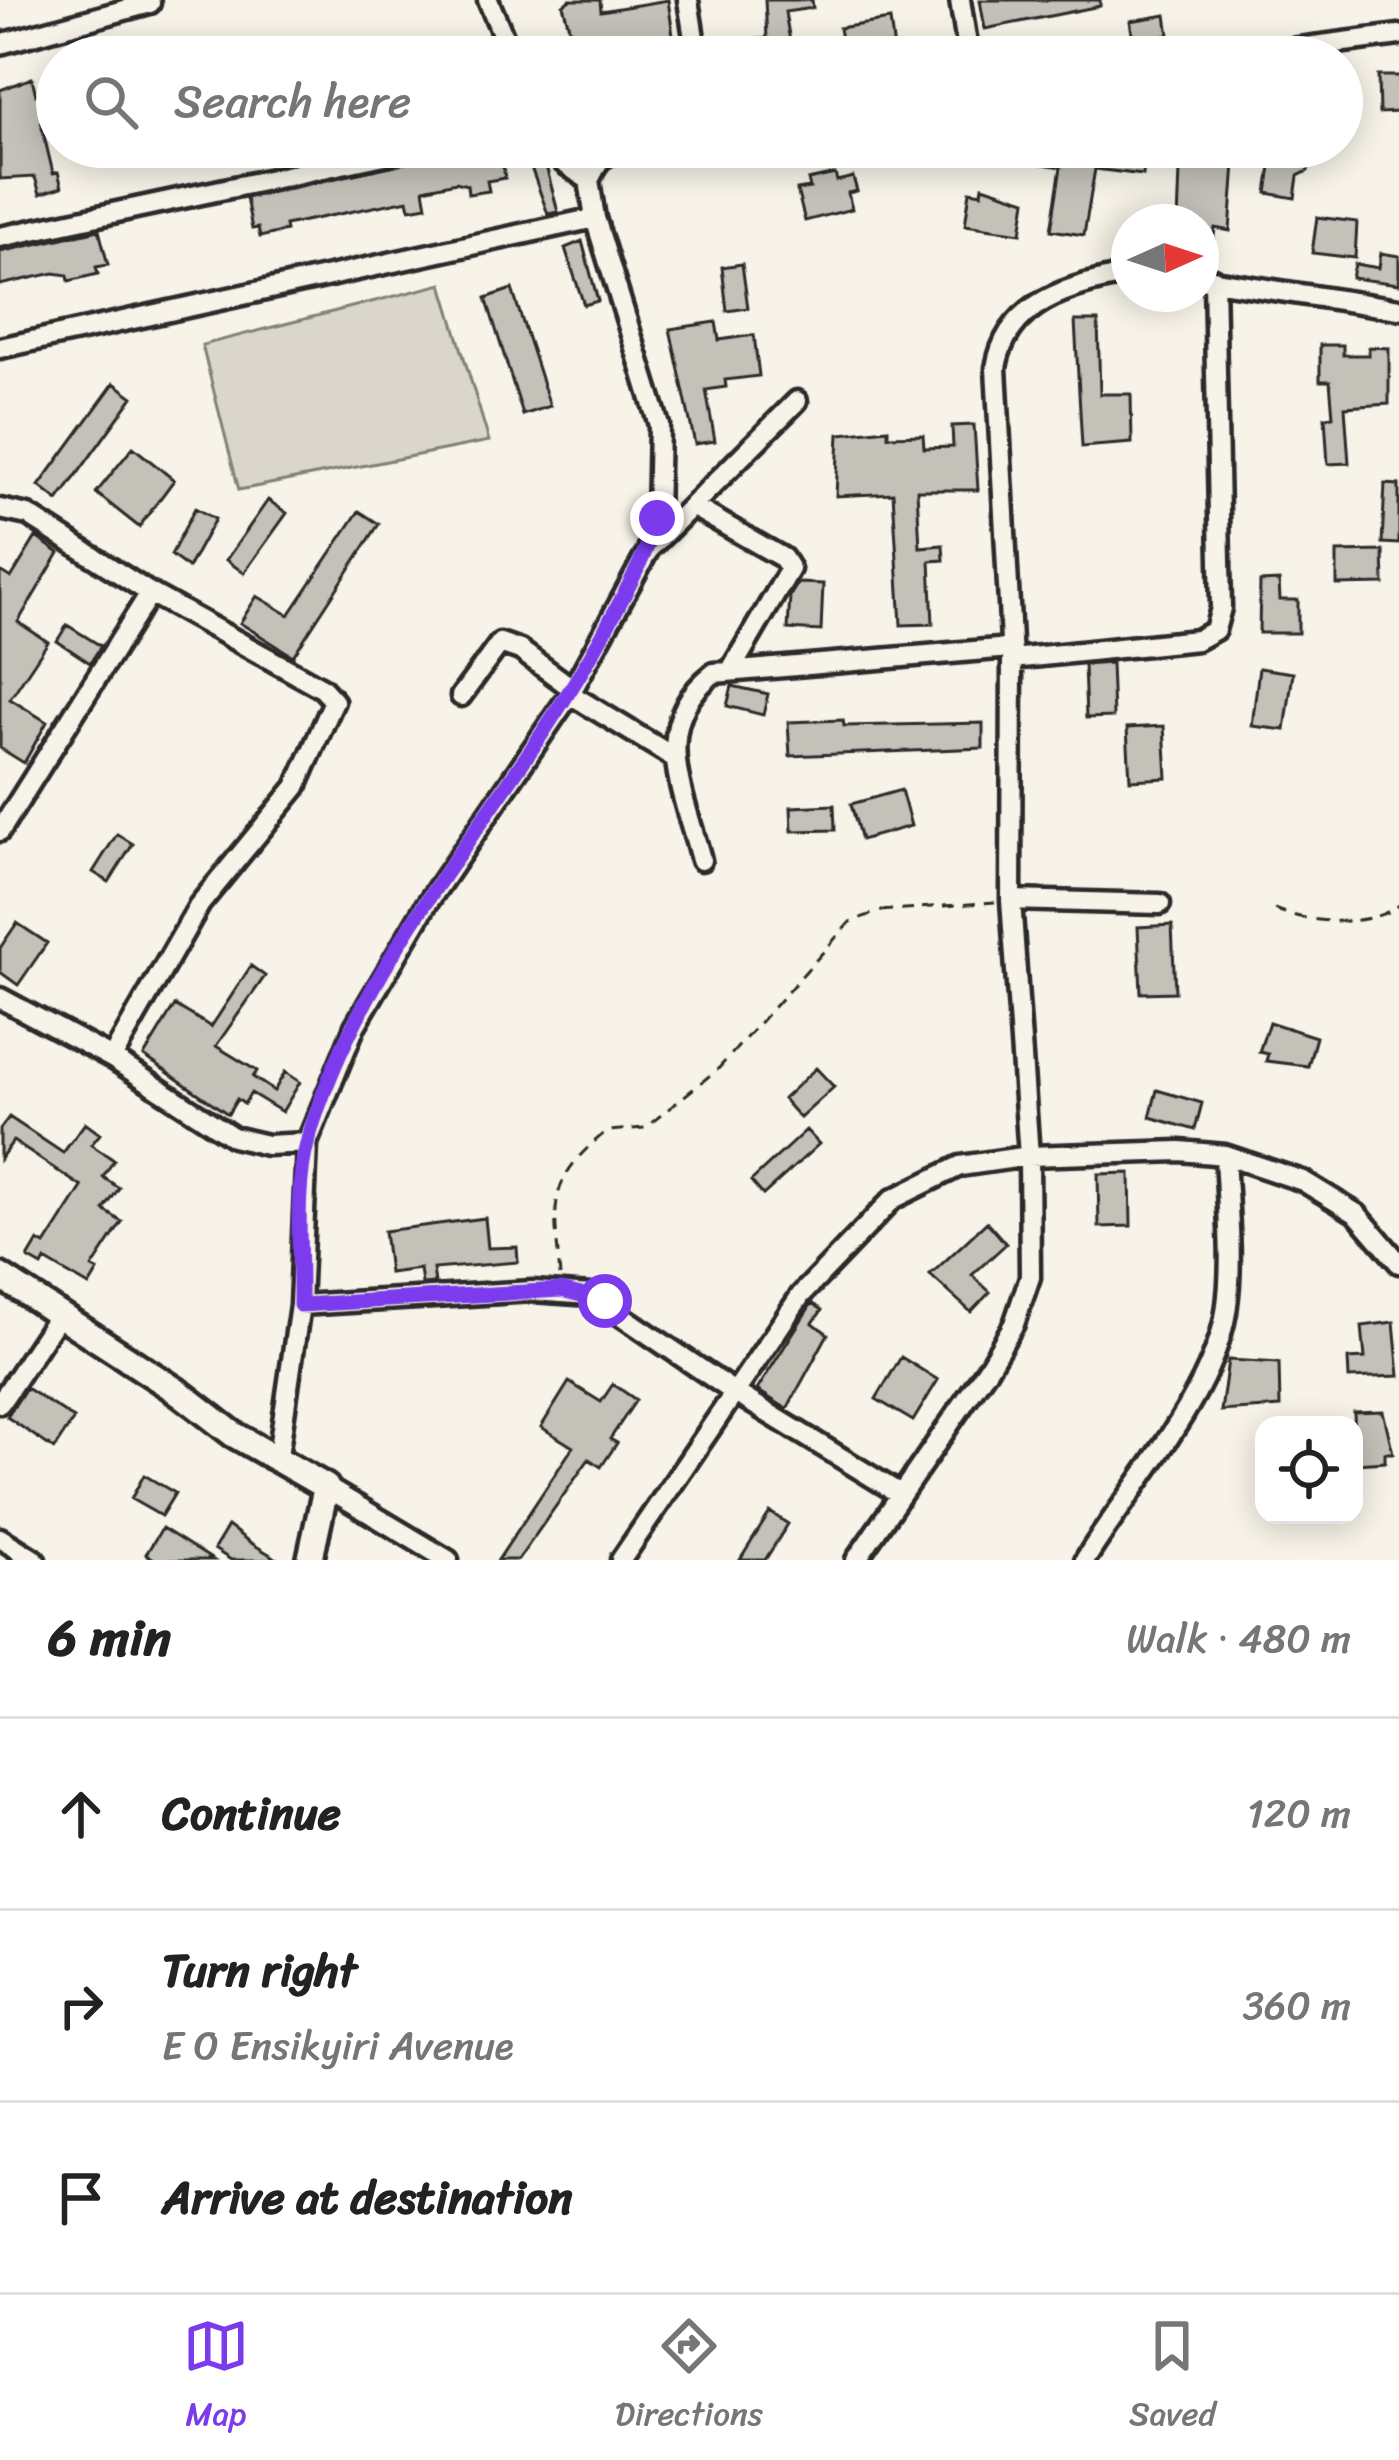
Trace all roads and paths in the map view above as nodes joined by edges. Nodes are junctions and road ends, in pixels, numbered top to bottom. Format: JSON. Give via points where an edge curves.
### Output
{"nodes":[{"id":1,"x":488,"y":0,"type":"edge"},
{"id":2,"x":688,"y":0,"type":"edge"},
{"id":3,"x":960,"y":0,"type":"edge"},
{"id":4,"x":149,"y":3,"type":"dead end"},
{"id":5,"x":1399,"y":35,"type":"edge"},
{"id":6,"x":503,"y":36,"type":"edge"},
{"id":7,"x":694,"y":36,"type":"edge"},
{"id":8,"x":966,"y":36,"type":"edge"},
{"id":9,"x":1363,"y":40,"type":"edge"},
{"id":10,"x":0,"y":44,"type":"edge"},
{"id":11,"x":324,"y":168,"type":"edge"},
{"id":12,"x":571,"y":168,"type":"edge"},
{"id":13,"x":595,"y":168,"type":"edge"},
{"id":14,"x":589,"y":180,"type":"junction"},
{"id":15,"x":595,"y":218,"type":"junction"},
{"id":16,"x":0,"y":237,"type":"edge"},
{"id":17,"x":1111,"y":278,"type":"edge"},
{"id":18,"x":1219,"y":281,"type":"edge"},
{"id":19,"x":1399,"y":309,"type":"edge"},
{"id":20,"x":1209,"y":312,"type":"edge"},
{"id":21,"x":0,"y":348,"type":"edge"},
{"id":22,"x":797,"y":401,"type":"dead end"},
{"id":23,"x":692,"y":506,"type":"junction"},
{"id":24,"x":0,"y":509,"type":"edge"},
{"id":25,"x":648,"y":551,"type":"junction"},
{"id":26,"x":150,"y":593,"type":"junction"},
{"id":27,"x":1011,"y":653,"type":"junction"},
{"id":28,"x":732,"y":668,"type":"junction"},
{"id":29,"x":572,"y":692,"type":"junction"},
{"id":30,"x":460,"y":696,"type":"dead end"},
{"id":31,"x":676,"y":758,"type":"junction"},
{"id":32,"x":0,"y":831,"type":"edge"},
{"id":33,"x":701,"y":860,"type":"dead end"},
{"id":34,"x":1011,"y":900,"type":"junction"},
{"id":35,"x":1160,"y":904,"type":"dead end"},
{"id":36,"x":1399,"y":905,"type":"edge"},
{"id":37,"x":1274,"y":909,"type":"dead end"},
{"id":38,"x":0,"y":998,"type":"edge"},
{"id":39,"x":112,"y":1058,"type":"junction"},
{"id":40,"x":307,"y":1143,"type":"junction"},
{"id":41,"x":1225,"y":1155,"type":"junction"},
{"id":42,"x":1029,"y":1156,"type":"junction"},
{"id":43,"x":1399,"y":1263,"type":"edge"},
{"id":44,"x":0,"y":1276,"type":"edge"},
{"id":45,"x":561,"y":1290,"type":"junction"},
{"id":46,"x":300,"y":1305,"type":"junction"},
{"id":47,"x":59,"y":1313,"type":"junction"},
{"id":48,"x":734,"y":1393,"type":"junction"},
{"id":49,"x":0,"y":1403,"type":"edge"},
{"id":50,"x":278,"y":1456,"type":"junction"},
{"id":51,"x":326,"y":1487,"type":"junction"},
{"id":52,"x":900,"y":1494,"type":"junction"},
{"id":53,"x":0,"y":1538,"type":"edge"},
{"id":54,"x":35,"y":1560,"type":"edge"},
{"id":55,"x":310,"y":1560,"type":"edge"},
{"id":56,"x":448,"y":1560,"type":"edge"},
{"id":57,"x":621,"y":1560,"type":"edge"},
{"id":58,"x":856,"y":1560,"type":"edge"},
{"id":59,"x":1085,"y":1560,"type":"edge"}],
"edges":[{"from":1,"to":6,"type":"street"},
{"from":2,"to":7,"type":"street"},
{"from":3,"to":8,"type":"street"},
{"from":4,"to":10,"type":"street"},
{"from":5,"to":9,"type":"street"},
{"from":11,"to":16,"type":"street"},
{"from":12,"to":14,"type":"street"},
{"from":13,"to":14,"type":"street"},
{"from":14,"to":15,"type":"street"},
{"from":15,"to":21,"type":"street"},
{"from":15,"to":25,"type":"street","via":[[658,425],[662,474]]},
{"from":17,"to":27,"type":"street","via":[[1039,302],[1003,337],[997,423]]},
{"from":18,"to":19,"type":"street"},
{"from":20,"to":27,"type":"street","via":[[1221,608],[1215,630],[1197,640]]},
{"from":22,"to":23,"type":"street"},
{"from":23,"to":25,"type":"street"},
{"from":23,"to":28,"type":"street","via":[[790,569]]},
{"from":24,"to":26,"type":"street","via":[[28,515]]},
{"from":25,"to":29,"type":"street"},
{"from":26,"to":32,"type":"street"},
{"from":26,"to":39,"type":"street","via":[[334,701],[296,787],[200,904]]},
{"from":27,"to":28,"type":"street"},
{"from":27,"to":34,"type":"street"},
{"from":28,"to":31,"type":"street","via":[[707,677],[679,712]]},
{"from":29,"to":30,"type":"street","via":[[500,643]]},
{"from":29,"to":31,"type":"street"},
{"from":29,"to":40,"type":"street","via":[[426,905],[355,1026]]},
{"from":31,"to":33,"type":"street"},
{"from":34,"to":35,"type":"street"},
{"from":34,"to":42,"type":"street"},
{"from":34,"to":45,"type":"path","via":[[880,910],[850,922],[719,1068],[645,1128],[614,1129],[596,1141],[556,1189]]},
{"from":36,"to":37,"type":"path","via":[[1383,915],[1322,922]]},
{"from":38,"to":39,"type":"street"},
{"from":39,"to":40,"type":"street","via":[[233,1137]]},
{"from":40,"to":46,"type":"street"},
{"from":41,"to":42,"type":"street"},
{"from":41,"to":43,"type":"street","via":[[1304,1181],[1357,1214]]},
{"from":41,"to":59,"type":"street","via":[[1230,1261],[1221,1335],[1201,1384]]},
{"from":42,"to":48,"type":"street","via":[[960,1166],[893,1199],[801,1294]]},
{"from":42,"to":52,"type":"street","via":[[1030,1277],[1014,1324]]},
{"from":44,"to":47,"type":"street"},
{"from":45,"to":46,"type":"street"},
{"from":45,"to":48,"type":"street","via":[[605,1301]]},
{"from":46,"to":50,"type":"street"},
{"from":47,"to":49,"type":"street"},
{"from":47,"to":50,"type":"street","via":[[233,1434]]},
{"from":48,"to":52,"type":"street"},
{"from":48,"to":57,"type":"street"},
{"from":50,"to":51,"type":"street"},
{"from":51,"to":55,"type":"street"},
{"from":51,"to":56,"type":"street"},
{"from":52,"to":58,"type":"street"},
{"from":53,"to":54,"type":"street"}]}
